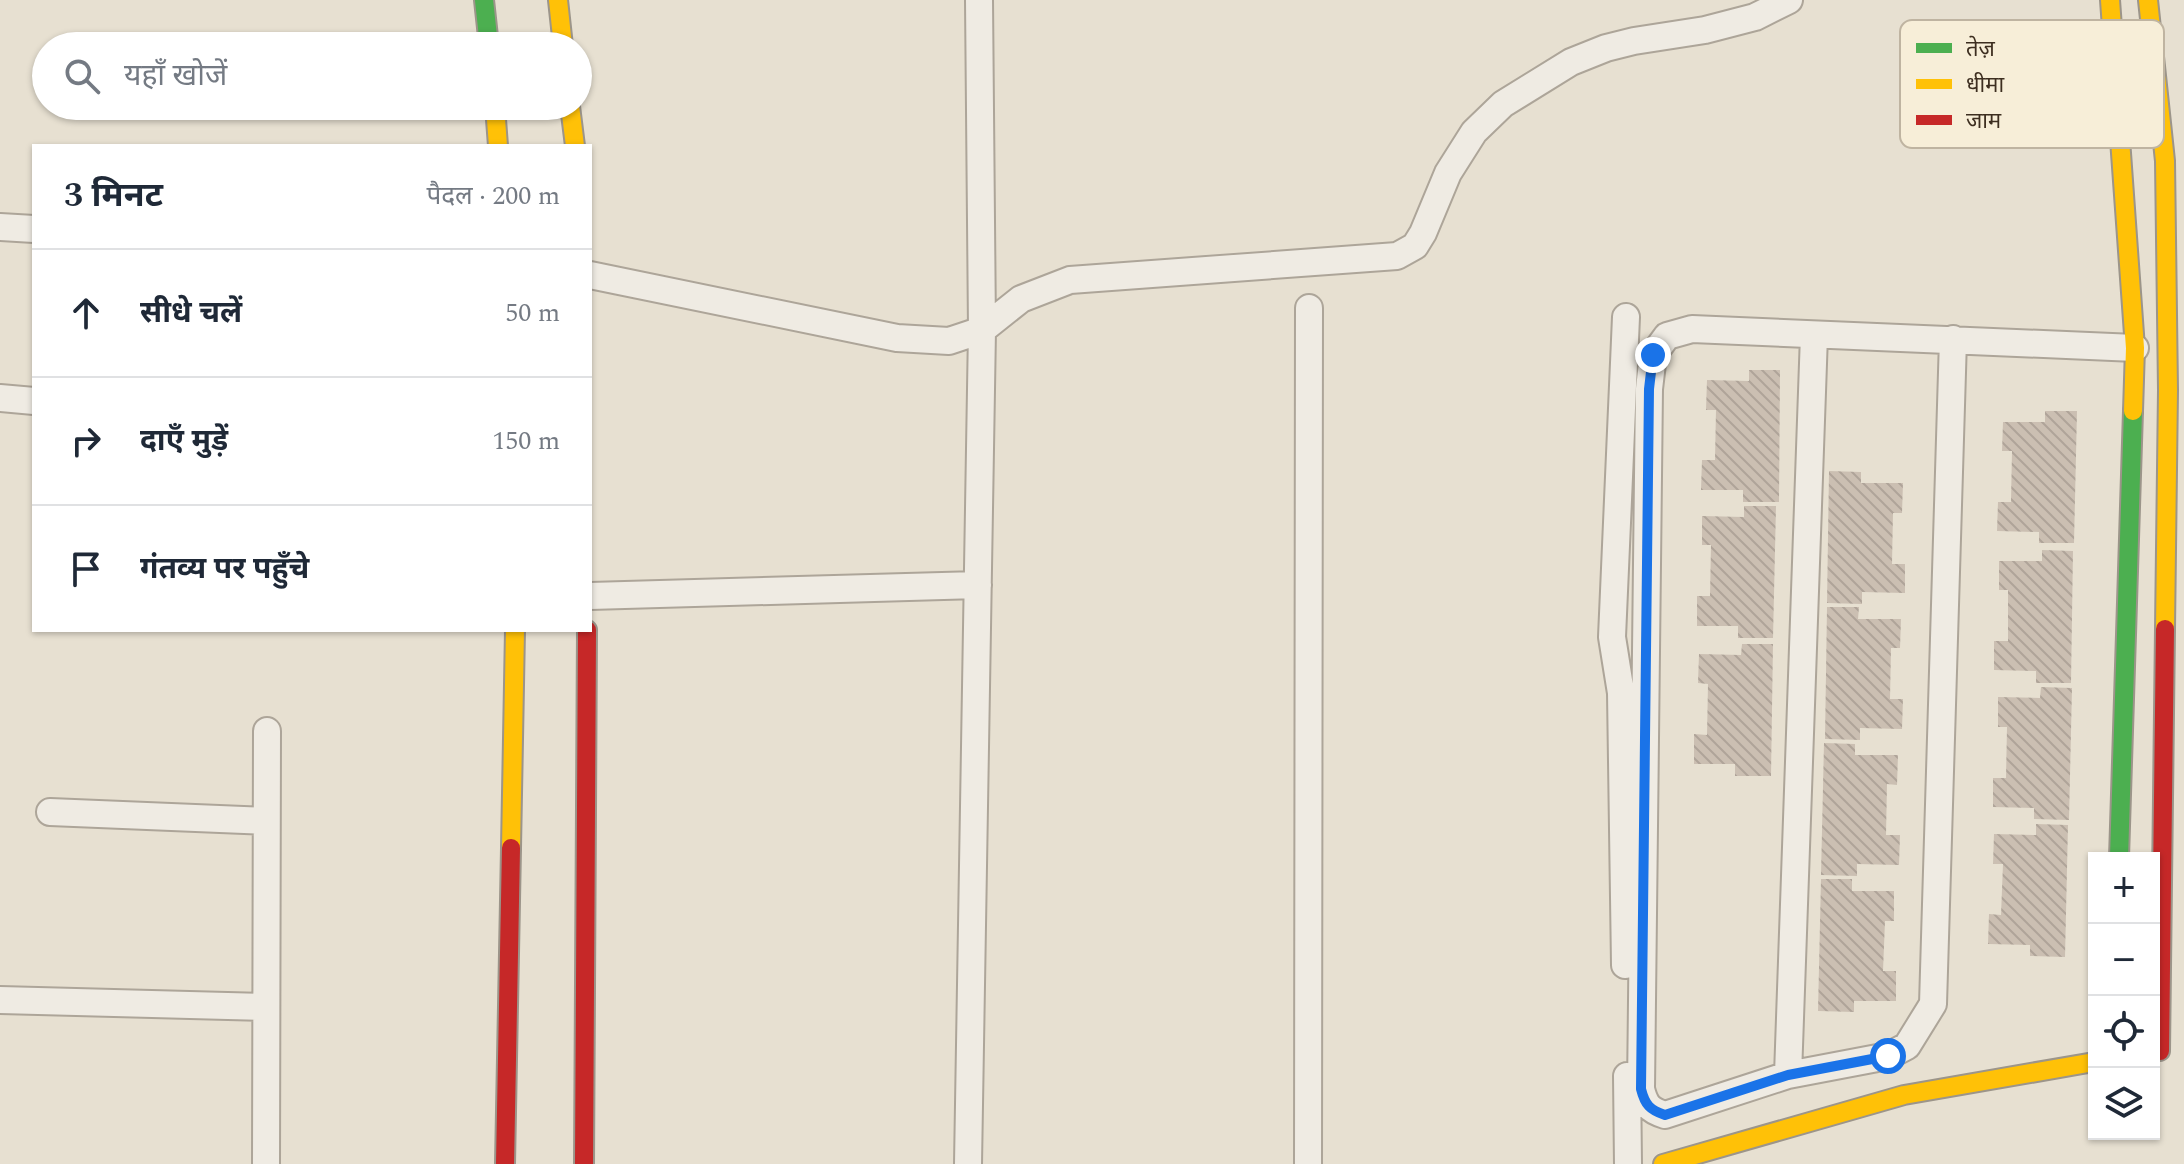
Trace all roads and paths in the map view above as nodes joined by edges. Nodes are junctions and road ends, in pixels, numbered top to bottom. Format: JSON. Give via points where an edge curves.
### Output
{"nodes":[{"id":1,"x":484,"y":0,"type":"edge"},
{"id":2,"x":558,"y":0,"type":"edge"},
{"id":3,"x":979,"y":0,"type":"edge"},
{"id":4,"x":1789,"y":0,"type":"edge"},
{"id":5,"x":2110,"y":0,"type":"edge"},
{"id":6,"x":2148,"y":0,"type":"edge"},
{"id":7,"x":2111,"y":20,"type":"edge"},
{"id":8,"x":2150,"y":20,"type":"edge"},
{"id":9,"x":487,"y":32,"type":"edge"},
{"id":10,"x":561,"y":32,"type":"edge"},
{"id":11,"x":496,"y":120,"type":"edge"},
{"id":12,"x":572,"y":120,"type":"edge"},
{"id":13,"x":498,"y":144,"type":"edge"},
{"id":14,"x":575,"y":144,"type":"edge"},
{"id":15,"x":2121,"y":148,"type":"edge"},
{"id":16,"x":2164,"y":148,"type":"edge"},
{"id":17,"x":0,"y":227,"type":"edge"},
{"id":18,"x":32,"y":229,"type":"edge"},
{"id":19,"x":592,"y":275,"type":"edge"},
{"id":20,"x":1309,"y":308,"type":"dead end"},
{"id":21,"x":1626,"y":317,"type":"dead end"},
{"id":22,"x":982,"y":330,"type":"junction"},
{"id":23,"x":1814,"y":335,"type":"junction"},
{"id":24,"x":1953,"y":339,"type":"junction"},
{"id":25,"x":2135,"y":348,"type":"junction"},
{"id":26,"x":0,"y":398,"type":"edge"},
{"id":27,"x":32,"y":401,"type":"edge"},
{"id":28,"x":978,"y":585,"type":"junction"},
{"id":29,"x":592,"y":596,"type":"edge"},
{"id":30,"x":515,"y":632,"type":"edge"},
{"id":31,"x":587,"y":632,"type":"edge"},
{"id":32,"x":2174,"y":672,"type":"edge"},
{"id":33,"x":267,"y":731,"type":"dead end"},
{"id":34,"x":50,"y":812,"type":"dead end"},
{"id":35,"x":266,"y":821,"type":"junction"},
{"id":36,"x":2119,"y":852,"type":"edge"},
{"id":37,"x":0,"y":1000,"type":"edge"},
{"id":38,"x":266,"y":1007,"type":"junction"},
{"id":39,"x":2162,"y":1051,"type":"edge"},
{"id":40,"x":2088,"y":1063,"type":"edge"},
{"id":41,"x":1788,"y":1075,"type":"junction"},
{"id":42,"x":266,"y":1164,"type":"edge"},
{"id":43,"x":505,"y":1164,"type":"edge"},
{"id":44,"x":584,"y":1164,"type":"edge"},
{"id":45,"x":968,"y":1164,"type":"edge"},
{"id":46,"x":1308,"y":1164,"type":"edge"},
{"id":47,"x":1628,"y":1164,"type":"edge"},
{"id":48,"x":1663,"y":1164,"type":"edge"}],
"edges":[{"from":1,"to":9,"type":"street"},
{"from":2,"to":10,"type":"street"},
{"from":3,"to":22,"type":"street"},
{"from":4,"to":22,"type":"street","via":[[1755,17],[1606,48],[1571,62],[1503,104],[1474,132],[1454,163],[1415,246],[1397,256],[1070,280],[1021,299]]},
{"from":5,"to":7,"type":"street"},
{"from":6,"to":8,"type":"street"},
{"from":11,"to":13,"type":"street"},
{"from":12,"to":14,"type":"street"},
{"from":15,"to":25,"type":"street"},
{"from":16,"to":32,"type":"street"},
{"from":17,"to":18,"type":"street"},
{"from":19,"to":22,"type":"street","via":[[897,338],[949,341]]},
{"from":20,"to":46,"type":"street"},
{"from":21,"to":47,"type":"street","via":[[1612,637],[1621,693]]},
{"from":22,"to":28,"type":"street"},
{"from":23,"to":24,"type":"street"},
{"from":23,"to":41,"type":"street"},
{"from":23,"to":41,"type":"street","via":[[1692,329],[1667,336],[1653,355],[1649,389],[1641,1089],[1652,1111],[1665,1115]]},
{"from":24,"to":25,"type":"street"},
{"from":24,"to":41,"type":"street","via":[[1933,1004],[1907,1046],[1888,1056]]},
{"from":25,"to":36,"type":"street"},
{"from":26,"to":27,"type":"street"},
{"from":28,"to":29,"type":"street"},
{"from":28,"to":45,"type":"street"},
{"from":30,"to":43,"type":"street"},
{"from":31,"to":44,"type":"street"},
{"from":32,"to":39,"type":"street"},
{"from":33,"to":35,"type":"street"},
{"from":34,"to":35,"type":"street"},
{"from":35,"to":38,"type":"street"},
{"from":37,"to":38,"type":"street"},
{"from":38,"to":42,"type":"street"},
{"from":40,"to":48,"type":"street","via":[[1904,1095]]}]}
